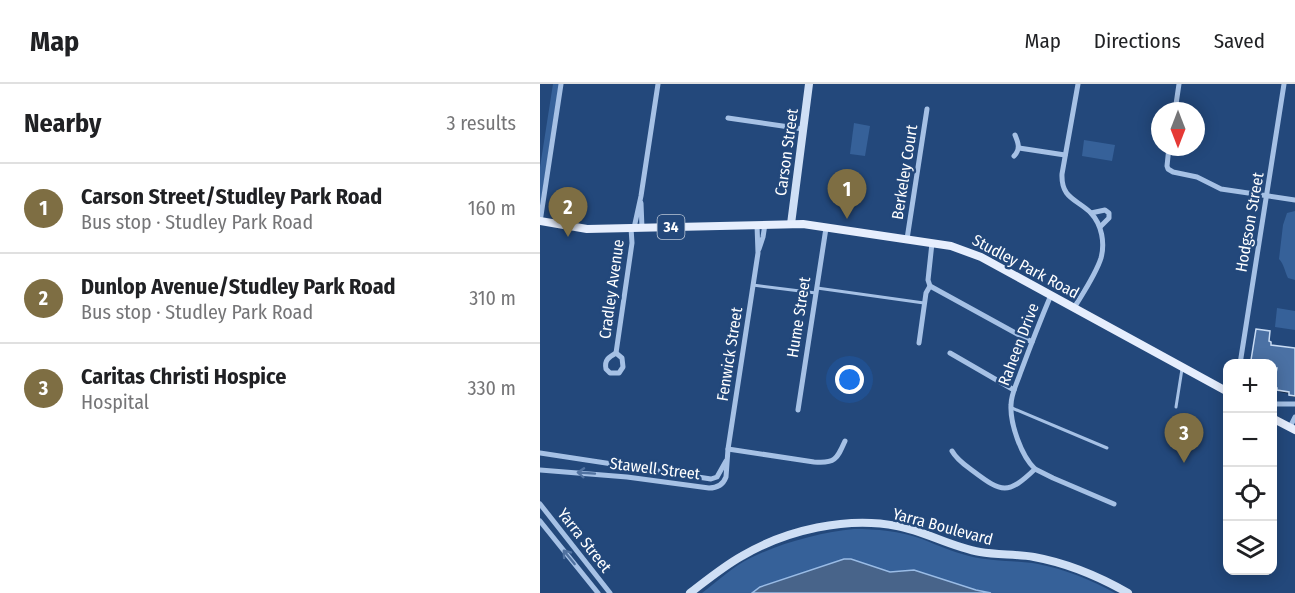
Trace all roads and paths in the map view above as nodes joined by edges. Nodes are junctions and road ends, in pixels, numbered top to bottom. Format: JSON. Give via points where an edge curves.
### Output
{"nodes":[{"id":1,"x":561,"y":84,"type":"edge"},
{"id":2,"x":658,"y":84,"type":"edge"},
{"id":3,"x":809,"y":84,"type":"edge"},
{"id":4,"x":1078,"y":84,"type":"edge"},
{"id":5,"x":1179,"y":84,"type":"edge"},
{"id":6,"x":1284,"y":84,"type":"edge"},
{"id":7,"x":1176,"y":102,"type":"edge"},
{"id":8,"x":927,"y":109,"type":"dead end"},
{"id":9,"x":728,"y":118,"type":"dead end"},
{"id":10,"x":803,"y":129,"type":"junction"},
{"id":11,"x":1015,"y":135,"type":"dead end"},
{"id":12,"x":1019,"y":148,"type":"junction"},
{"id":13,"x":1065,"y":155,"type":"junction"},
{"id":14,"x":1014,"y":156,"type":"dead end"},
{"id":15,"x":1168,"y":156,"type":"edge"},
{"id":16,"x":1266,"y":196,"type":"junction"},
{"id":17,"x":1295,"y":200,"type":"edge"},
{"id":18,"x":1091,"y":213,"type":"junction"},
{"id":19,"x":540,"y":222,"type":"edge"},
{"id":20,"x":761,"y":224,"type":"junction"},
{"id":21,"x":791,"y":224,"type":"junction"},
{"id":22,"x":1100,"y":227,"type":"junction"},
{"id":23,"x":636,"y":228,"type":"junction"},
{"id":24,"x":826,"y":228,"type":"junction"},
{"id":25,"x":907,"y":239,"type":"junction"},
{"id":26,"x":932,"y":243,"type":"junction"},
{"id":27,"x":753,"y":285,"type":"junction"},
{"id":28,"x":930,"y":286,"type":"junction"},
{"id":29,"x":816,"y":291,"type":"junction"},
{"id":30,"x":1051,"y":295,"type":"junction"},
{"id":31,"x":924,"y":303,"type":"junction"},
{"id":32,"x":1074,"y":308,"type":"junction"},
{"id":33,"x":1032,"y":342,"type":"junction"},
{"id":34,"x":920,"y":343,"type":"dead end"},
{"id":35,"x":950,"y":352,"type":"dead end"},
{"id":36,"x":616,"y":353,"type":"dead end"},
{"id":37,"x":1241,"y":359,"type":"edge"},
{"id":38,"x":1183,"y":368,"type":"junction"},
{"id":39,"x":1014,"y":390,"type":"junction"},
{"id":40,"x":1223,"y":391,"type":"edge"},
{"id":41,"x":1277,"y":404,"type":"edge"},
{"id":42,"x":1295,"y":404,"type":"edge"},
{"id":43,"x":1011,"y":407,"type":"junction"},
{"id":44,"x":1176,"y":407,"type":"dead end"},
{"id":45,"x":798,"y":410,"type":"dead end"},
{"id":46,"x":1295,"y":417,"type":"edge"},
{"id":47,"x":1277,"y":421,"type":"edge"},
{"id":48,"x":1292,"y":429,"type":"edge"},
{"id":49,"x":845,"y":441,"type":"dead end"},
{"id":50,"x":1107,"y":448,"type":"dead end"},
{"id":51,"x":728,"y":449,"type":"junction"},
{"id":52,"x":952,"y":451,"type":"dead end"},
{"id":53,"x":540,"y":453,"type":"edge"},
{"id":54,"x":727,"y":460,"type":"junction"},
{"id":55,"x":1035,"y":469,"type":"junction"},
{"id":56,"x":540,"y":470,"type":"edge"},
{"id":57,"x":540,"y":504,"type":"edge"},
{"id":58,"x":1114,"y":504,"type":"dead end"},
{"id":59,"x":540,"y":521,"type":"edge"},
{"id":60,"x":598,"y":593,"type":"edge"},
{"id":61,"x":610,"y":593,"type":"edge"},
{"id":62,"x":690,"y":593,"type":"edge"},
{"id":63,"x":1128,"y":593,"type":"edge"}],
"edges":[{"from":1,"to":19,"type":"street"},
{"from":2,"to":23,"type":"street","name":"Cradley Avenue"},
{"from":3,"to":10,"type":"main road","name":"Carson Street"},
{"from":4,"to":13,"type":"street"},
{"from":5,"to":7,"type":"street"},
{"from":6,"to":16,"type":"street","name":"Hodgson Street"},
{"from":8,"to":25,"type":"street","name":"Berkeley Court"},
{"from":9,"to":10,"type":"street"},
{"from":10,"to":21,"type":"main road","name":"Carson Street"},
{"from":11,"to":12,"type":"street"},
{"from":12,"to":13,"type":"street"},
{"from":12,"to":14,"type":"street"},
{"from":13,"to":18,"type":"street","via":[[1065,190]]},
{"from":15,"to":16,"type":"street","via":[[1168,169],[1173,172],[1201,178],[1216,187]]},
{"from":16,"to":17,"type":"street"},
{"from":16,"to":37,"type":"street","name":"Hodgson Street"},
{"from":18,"to":22,"type":"street"},
{"from":18,"to":22,"type":"street","via":[[1109,213]]},
{"from":19,"to":23,"type":"main road","name":"Studley Park Road","number":"34","via":[[587,229]]},
{"from":20,"to":21,"type":"main road","name":"Studley Park Road","number":"34"},
{"from":20,"to":23,"type":"main road","name":"Studley Park Road","number":"34"},
{"from":20,"to":27,"type":"street","name":"Fenwick Street","via":[[762,242]]},
{"from":21,"to":24,"type":"main road","name":"Studley Park Road","number":"34"},
{"from":22,"to":32,"type":"street","via":[[1100,260]]},
{"from":23,"to":36,"type":"street","name":"Cradley Avenue"},
{"from":24,"to":25,"type":"main road","name":"Studley Park Road","number":"34"},
{"from":24,"to":29,"type":"street","name":"Hume Street"},
{"from":25,"to":26,"type":"main road","name":"Studley Park Road","number":"34"},
{"from":26,"to":28,"type":"street"},
{"from":26,"to":30,"type":"main road","name":"Studley Park Road","number":"34","via":[[970,252]]},
{"from":27,"to":29,"type":"lane"},
{"from":27,"to":51,"type":"street","name":"Fenwick Street"},
{"from":28,"to":31,"type":"street"},
{"from":28,"to":33,"type":"street"},
{"from":29,"to":31,"type":"lane"},
{"from":29,"to":45,"type":"street","name":"Hume Street"},
{"from":30,"to":32,"type":"main road","name":"Studley Park Road","number":"34"},
{"from":30,"to":33,"type":"street","name":"Raheen Drive"},
{"from":31,"to":34,"type":"street"},
{"from":32,"to":38,"type":"main road","name":"Studley Park Road","number":"34"},
{"from":33,"to":39,"type":"street","name":"Raheen Drive"},
{"from":35,"to":39,"type":"street"},
{"from":38,"to":40,"type":"main road","name":"Studley Park Road","number":"34"},
{"from":38,"to":44,"type":"lane"},
{"from":39,"to":43,"type":"street","name":"Raheen Drive"},
{"from":41,"to":42,"type":"street"},
{"from":43,"to":50,"type":"lane"},
{"from":43,"to":55,"type":"street","name":"Raheen Drive","via":[[1021,448]]},
{"from":46,"to":48,"type":"street"},
{"from":47,"to":48,"type":"main road"},
{"from":49,"to":51,"type":"street","via":[[838,457],[827,463]]},
{"from":51,"to":54,"type":"street","name":"Fenwick Street"},
{"from":52,"to":55,"type":"street","via":[[998,487],[1016,485]]},
{"from":53,"to":54,"type":"street","name":"Stawell Street","via":[[711,479],[717,477]]},
{"from":54,"to":56,"type":"street","name":"Stawell Street","one_way":true,"via":[[726,477],[714,488]]},
{"from":55,"to":58,"type":"street"},
{"from":57,"to":61,"type":"street","name":"Yarra Street"},
{"from":60,"to":59,"type":"street","name":"Yarra Street","one_way":true},
{"from":62,"to":63,"type":"main road","name":"Yarra Boulevard","via":[[733,561],[765,545],[812,529],[864,522],[908,528],[978,552],[1051,561]]}]}
